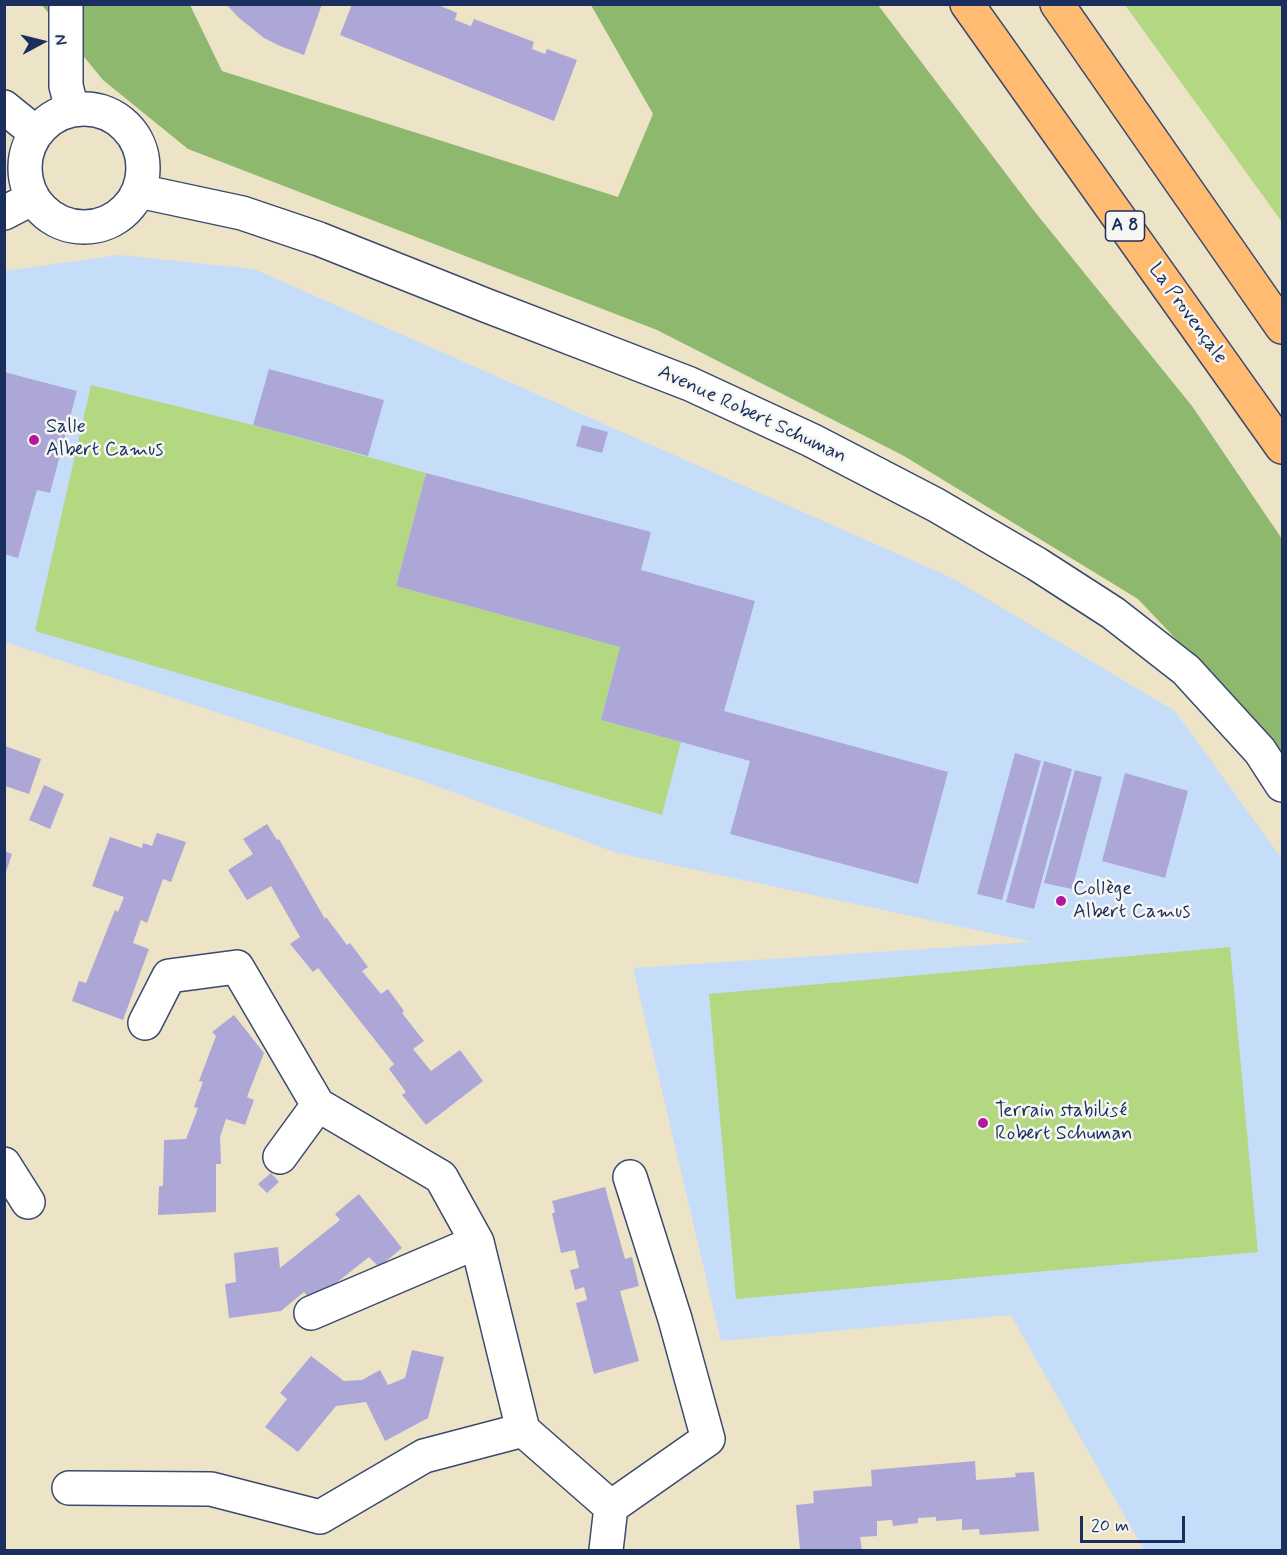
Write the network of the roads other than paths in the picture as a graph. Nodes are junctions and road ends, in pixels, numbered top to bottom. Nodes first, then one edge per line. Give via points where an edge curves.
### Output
1 (66, 4) edge
2 (967, 4) edge
3 (1057, 4) edge
4 (4, 107) edge
5 (72, 109) junction
6 (36, 133) junction
7 (139, 191) junction
8 (33, 198) junction
9 (4, 213) edge
10 (1282, 327) edge
11 (1282, 447) edge
12 (1282, 784) edge
13 (145, 1023) dead end
14 (318, 1105) junction
15 (280, 1157) dead end
16 (4, 1164) edge
17 (630, 1177) dead end
18 (28, 1202) dead end
19 (477, 1242) junction
20 (311, 1313) dead end
21 (523, 1430) junction
22 (69, 1488) dead end
23 (611, 1507) junction
24 (606, 1551) edge

1 - 5 street via 66,86
2 - 11 highway, La Provençale / A 8
3 - 10 highway
4 - 6 street
5 - 6 street via 56,115
5 - 7 street via 93,109 113,116 130,129 141,148 144,170
6 - 8 street via 27,151 25,167
7 - 8 street via 115,219 98,226 61,223 45,213
7 - 12 street, Avenue Robert Schuman via 242,213 319,239 690,384 811,440 936,505 1113,613 1186,670 1260,751
8 - 9 street
13 - 14 street via 168,976 237,967
14 - 15 street
14 - 19 street via 441,1177
16 - 18 street
17 - 23 street via 708,1439
19 - 20 street
19 - 21 street
21 - 22 street via 424,1456 320,1517 211,1489
21 - 23 street
23 - 24 street

